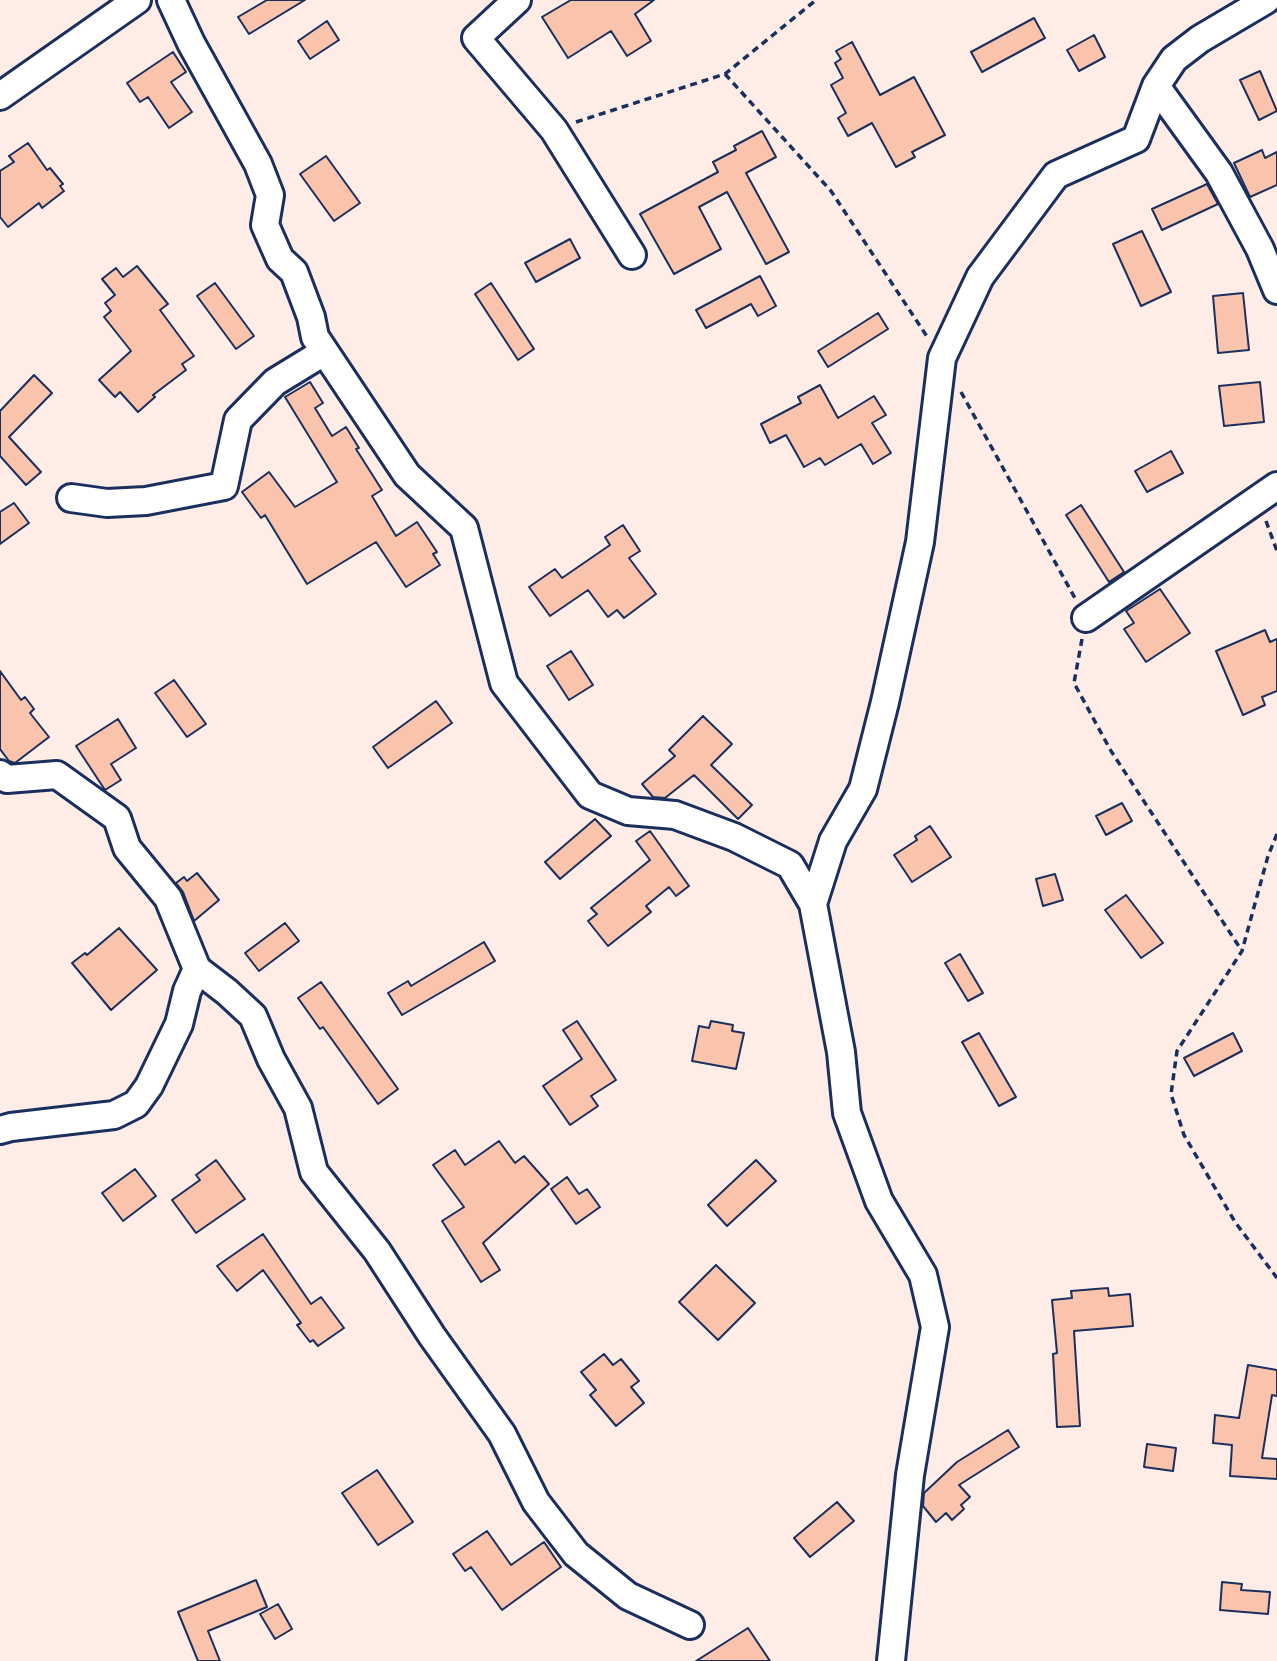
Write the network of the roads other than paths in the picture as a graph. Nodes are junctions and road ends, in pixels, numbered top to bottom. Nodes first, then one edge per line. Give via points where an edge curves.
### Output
1 (137, 0) edge
2 (171, 0) edge
3 (517, 0) edge
4 (1266, 0) edge
5 (1156, 86) junction
6 (0, 96) edge
7 (632, 255) dead end
8 (1277, 290) edge
9 (324, 352) junction
10 (1268, 492) edge
11 (71, 498) dead end
12 (1086, 618) road end
13 (0, 774) edge
14 (813, 904) junction
15 (197, 969) junction
16 (0, 1130) edge
17 (690, 1625) dead end
18 (891, 1661) edge

1 - 6 street
2 - 9 street via 258,163 270,195 265,225 281,259 294,272
3 - 7 street via 476,38 554,130
4 - 5 street via 1174,59
5 - 8 street via 1219,173
5 - 14 street via 1136,139 1056,175 980,277 942,358 920,541 885,702 863,789 833,841
9 - 11 street via 275,382 238,420 224,486 146,501 107,503
9 - 14 street via 407,475 464,528 504,683 590,795 628,811 675,815 734,837 790,865
10 - 12 street
13 - 15 street via 7,779 57,775 117,818 127,848 168,898
14 - 18 street via 841,1052 847,1113 879,1201 923,1275 935,1326 910,1475
15 - 16 street via 179,1024 136,1104 114,1115
15 - 17 street via 253,1016 298,1108 314,1172 377,1251 502,1434 536,1502 576,1554 628,1595

